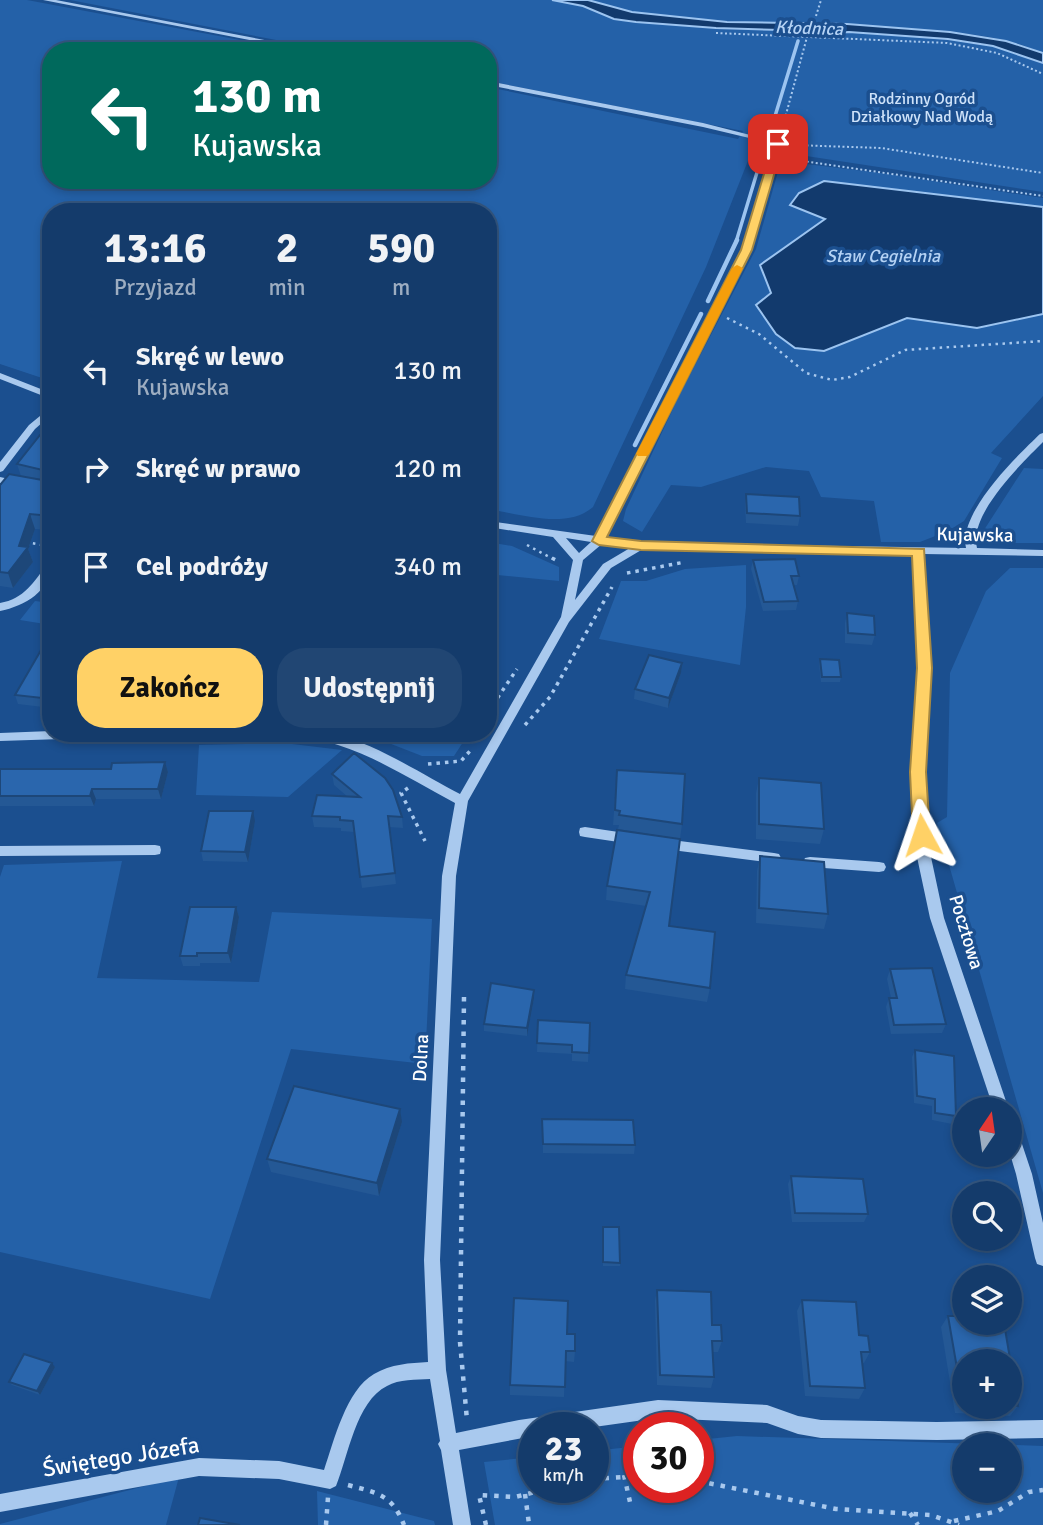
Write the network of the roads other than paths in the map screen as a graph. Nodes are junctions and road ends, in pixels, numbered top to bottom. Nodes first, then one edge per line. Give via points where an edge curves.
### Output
1 (46, 0) edge
2 (271, 42) edge
3 (497, 85) edge
4 (775, 157) joint
5 (0, 376) edge
6 (42, 392) edge
7 (42, 421) edge
8 (1043, 436) edge
9 (0, 469) edge
10 (0, 480) edge
11 (42, 494) edge
12 (497, 525) edge
13 (557, 535) junction
14 (641, 546) junction
15 (919, 552) junction
16 (973, 553) junction
17 (1043, 553) edge
18 (603, 554) junction
19 (578, 559) junction
20 (42, 579) edge
21 (0, 607) edge
22 (565, 620) junction
23 (42, 735) edge
24 (0, 737) edge
25 (497, 739) edge
26 (344, 742) edge
27 (495, 742) edge
28 (462, 800) junction
29 (585, 832) dead end
30 (0, 850) edge
31 (155, 850) dead end
32 (879, 867) dead end
33 (998, 1097) edge
34 (1022, 1167) edge
35 (1043, 1258) edge
36 (437, 1370) junction
37 (1043, 1429) edge
38 (447, 1444) junction
39 (0, 1503) edge
40 (462, 1525) edge

1 - 2 street
3 - 4 street via 778,144
4 - 18 street via 747,250
5 - 6 street
7 - 9 street
8 - 16 street via 989,498 970,534
10 - 11 street
12 - 13 street, Kujawska
13 - 18 street, Kujawska
13 - 19 street
14 - 15 street, Kujawska
14 - 18 street, Dolna
14 - 18 street, Kujawska
15 - 16 street, Kujawska
15 - 33 street, Pocztowa via 925,668 918,772 924,858 937,918
16 - 17 street, Kujawska
18 - 19 street, Dolna
18 - 22 street, Dolna
19 - 22 street, Dolna
20 - 21 street via 18,605
22 - 25 street, Dolna
23 - 24 street
26 - 28 street
27 - 28 street, Dolna
28 - 36 street, Dolna via 449,876 435,1183 432,1260
29 - 32 street
30 - 31 street
34 - 35 street
36 - 38 street, Dolna
36 - 39 street, Świętego Józefa via 395,1375 377,1382 363,1396 330,1480 279,1470 199,1467
37 - 38 street via 821,1429 767,1414 658,1409
38 - 40 street, Dolna

